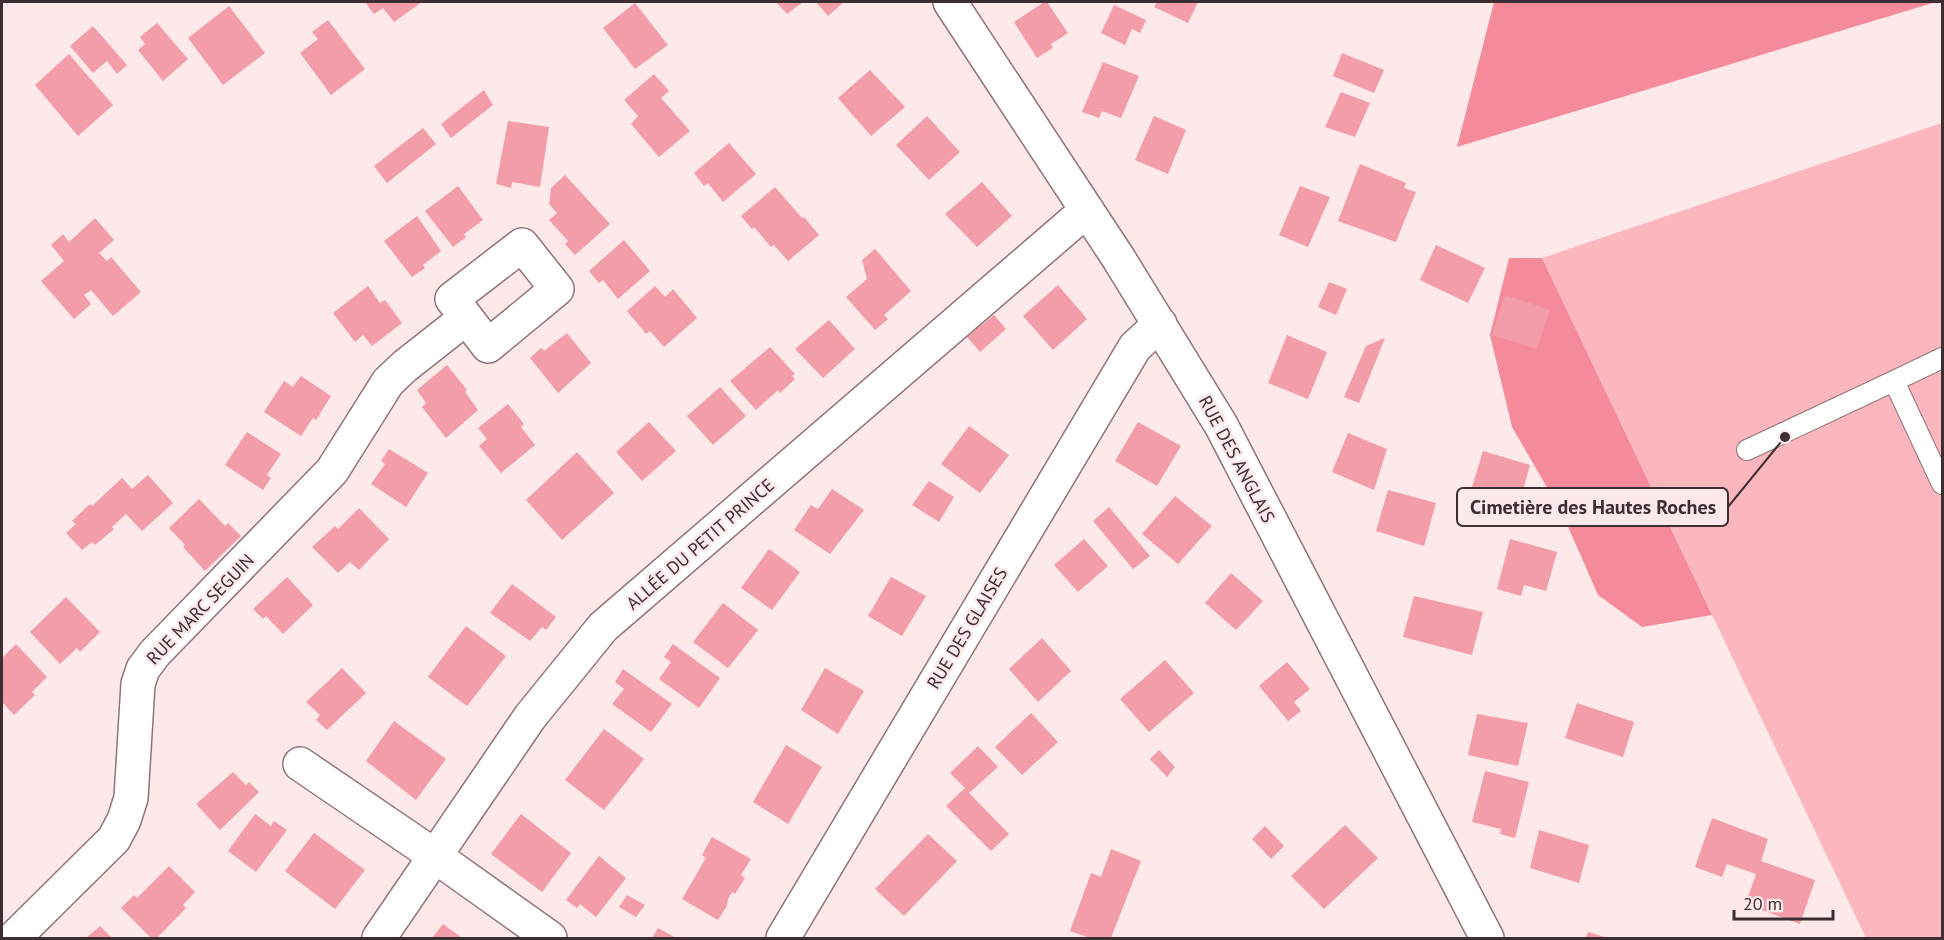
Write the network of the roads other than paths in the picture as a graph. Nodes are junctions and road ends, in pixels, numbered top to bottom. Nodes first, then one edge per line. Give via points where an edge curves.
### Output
1 (950, 2) edge
2 (1087, 210) junction
3 (466, 318) dead end
4 (1160, 324) junction
5 (1942, 358) edge
6 (1894, 381) junction
7 (1747, 450) dead end
8 (1942, 484) edge
9 (300, 764) dead end
10 (435, 856) junction
11 (14, 939) edge
12 (379, 939) edge
13 (550, 939) edge
14 (783, 939) edge
15 (1487, 939) edge

1 - 2 street, RUE DES ANGLAIS
2 - 4 street, RUE DES ANGLAIS
2 - 10 street, ALLÉE DU PETIT PRINCE via 603,627 530,717
3 - 11 street, RUE MARC SEGUIN via 388,382 332,471 143,669 136,697 131,798 124,820 114,839
4 - 14 street, RUE DES GLAISES via 1135,347
4 - 15 street, RUE DES ANGLAIS via 1221,425
5 - 6 lane
6 - 7 lane
6 - 8 lane
9 - 10 street
10 - 12 street, ALLÉE DU PETIT PRINCE
10 - 13 street

